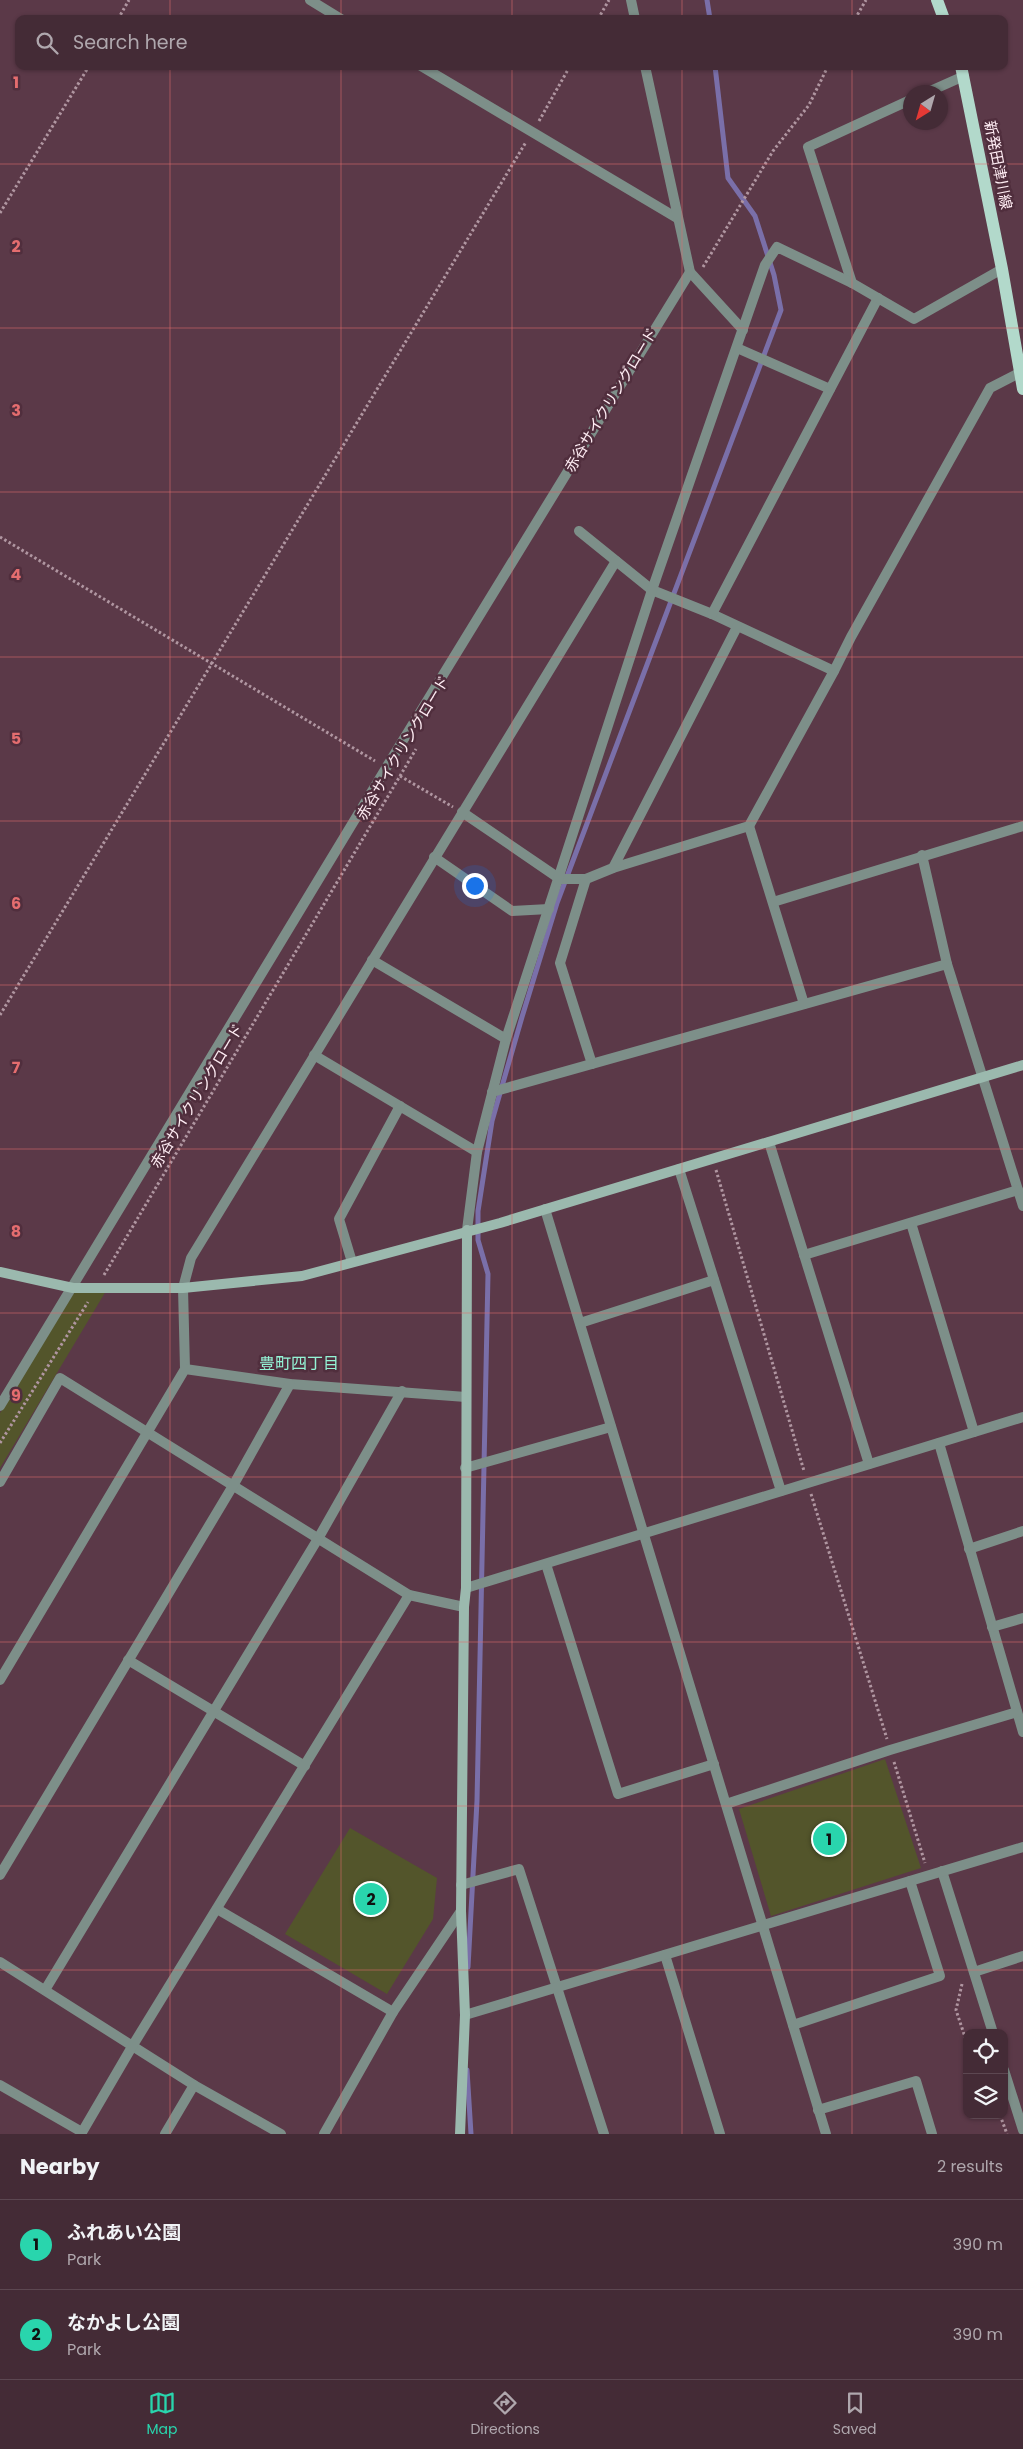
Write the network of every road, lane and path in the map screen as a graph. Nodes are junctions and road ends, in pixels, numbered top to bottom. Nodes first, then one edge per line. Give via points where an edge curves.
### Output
1 (129, 0) edge
2 (310, 0) edge
3 (609, 0) edge
4 (631, 0) edge
5 (866, 0) edge
6 (938, 0) edge
7 (120, 15) edge
8 (335, 15) edge
9 (600, 15) edge
10 (634, 15) edge
11 (857, 15) edge
12 (943, 15) edge
13 (87, 70) edge
14 (428, 70) edge
15 (568, 70) edge
16 (646, 70) edge
17 (826, 70) edge
18 (962, 71) edge
19 (939, 85) edge
20 (903, 103) edge
21 (532, 133) junction
22 (0, 213) edge
23 (677, 218) junction
24 (1002, 269) junction
25 (693, 276) junction
26 (852, 283) junction
27 (878, 298) junction
28 (743, 330) junction
29 (737, 348) junction
30 (1021, 372) edge
31 (830, 389) junction
32 (1023, 389) edge
33 (579, 531) dead end
34 (0, 537) edge
35 (616, 561) junction
36 (652, 590) junction
37 (712, 614) junction
38 (737, 627) junction
39 (212, 663) junction
40 (834, 671) junction
41 (420, 742) dead end
42 (386, 768) junction
43 (400, 776) junction
44 (462, 812) junction
45 (749, 826) junction
46 (1023, 826) edge
47 (922, 856) junction
48 (434, 857) junction
49 (613, 868) junction
50 (560, 879) junction
51 (586, 879) junction
52 (773, 902) junction
53 (549, 909) junction
54 (372, 960) junction
55 (947, 964) junction
56 (804, 1004) junction
57 (0, 1015) edge
58 (506, 1039) junction
59 (314, 1055) junction
60 (592, 1064) junction
61 (1023, 1065) edge
62 (983, 1077) junction
63 (492, 1092) junction
64 (400, 1106) junction
65 (769, 1142) junction
66 (477, 1152) junction
67 (713, 1159) junction
68 (679, 1169) junction
69 (1018, 1190) junction
70 (1023, 1206) edge
71 (545, 1209) junction
72 (911, 1222) junction
73 (467, 1230) junction
74 (804, 1255) junction
75 (352, 1262) junction
76 (0, 1272) edge
77 (714, 1280) junction
78 (73, 1288) junction
79 (96, 1288) junction
80 (183, 1288) junction
81 (580, 1322) junction
82 (185, 1369) junction
83 (290, 1384) junction
84 (402, 1392) junction
85 (466, 1397) junction
86 (0, 1406) edge
87 (1023, 1417) edge
88 (611, 1427) junction
89 (147, 1431) junction
90 (974, 1432) junction
91 (0, 1443) edge
92 (938, 1443) junction
93 (869, 1464) junction
94 (465, 1468) junction
95 (0, 1482) edge
96 (808, 1483) junction
97 (234, 1484) junction
98 (781, 1491) junction
99 (1023, 1531) edge
100 (644, 1534) junction
101 (319, 1537) junction
102 (969, 1548) junction
103 (546, 1564) junction
104 (466, 1588) junction
105 (409, 1595) junction
106 (464, 1607) junction
107 (1023, 1618) edge
108 (992, 1627) junction
109 (128, 1660) junction
110 (0, 1680) edge
111 (214, 1710) junction
112 (1017, 1712) junction
113 (1023, 1732) edge
114 (890, 1750) junction
115 (714, 1764) junction
116 (304, 1766) junction
117 (726, 1804) junction
118 (1023, 1847) edge
119 (942, 1871) junction
120 (0, 1875) edge
121 (929, 1875) junction
122 (910, 1881) junction
123 (462, 1885) junction
124 (217, 1909) junction
125 (461, 1911) junction
126 (763, 1926) junction
127 (665, 1955) junction
128 (1023, 1956) edge
129 (0, 1962) edge
130 (974, 1972) junction
131 (960, 1977) dead end
132 (559, 1987) junction
133 (46, 1990) junction
134 (392, 2012) junction
135 (465, 2015) junction
136 (793, 2026) junction
137 (992, 2029) edge
138 (963, 2031) edge
139 (133, 2045) junction
140 (1005, 2074) edge
141 (194, 2084) junction
142 (0, 2085) edge
143 (818, 2110) junction
144 (1001, 2119) edge
145 (1023, 2130) edge
146 (82, 2133) edge
147 (165, 2134) edge
148 (281, 2134) edge
149 (324, 2134) edge
150 (460, 2134) edge
151 (604, 2134) edge
152 (720, 2134) edge
153 (826, 2134) edge
154 (932, 2134) edge
155 (1007, 2134) edge

1 - 7 path
2 - 8 street
3 - 9 path
4 - 10 street
5 - 11 path
6 - 12 main road
13 - 22 path
14 - 21 street
15 - 21 path
16 - 23 street
17 - 25 path via 809,105 773,151
18 - 19 street
18 - 24 main road, 新発田津川線
20 - 26 street via 808,147
21 - 23 street
21 - 39 path
23 - 25 street
24 - 27 street via 914,319
24 - 30 main road, 新発田津川線
25 - 28 street
25 - 42 street
26 - 27 street
26 - 28 street via 777,247 764,265
27 - 31 street
28 - 29 street
29 - 31 street
29 - 36 street
30 - 32 main road, 新発田津川線
30 - 40 street via 990,388
31 - 37 street
33 - 35 street
34 - 39 path
35 - 36 street
35 - 44 street
36 - 37 street
36 - 50 street
37 - 38 street
38 - 40 street
38 - 49 street
39 - 42 path
39 - 57 path
40 - 45 street
41 - 43 path, 赤谷サイクリングロード
42 - 43 path
42 - 78 street
43 - 44 path
43 - 79 path, 赤谷サイクリングロード
44 - 48 street
44 - 50 street
45 - 49 street
45 - 52 street
46 - 47 street
47 - 52 street
47 - 55 street
48 - 53 street via 512,911
48 - 54 street
49 - 51 street
50 - 51 street
50 - 53 street
51 - 60 street via 560,963
52 - 56 street
53 - 58 street
54 - 58 street
54 - 59 street
55 - 56 street
55 - 62 street
56 - 60 street
58 - 63 street
59 - 64 street
59 - 80 street via 191,1258
60 - 63 street
61 - 62 street
62 - 65 street
62 - 69 street
63 - 66 street
64 - 66 street
64 - 75 street via 339,1219
65 - 67 street
65 - 74 street
66 - 73 street
67 - 68 street
67 - 96 path
68 - 71 street
68 - 77 street
69 - 70 street
69 - 72 street
71 - 73 street
71 - 81 street
72 - 74 street
72 - 90 street
73 - 75 street
73 - 85 street
74 - 93 street
75 - 80 street via 302,1276
76 - 78 street
77 - 81 street
77 - 98 street
78 - 79 street
78 - 86 street
79 - 80 street
79 - 91 path, 赤谷サイクリングロード
80 - 82 street
81 - 88 street
82 - 83 street
82 - 89 street
83 - 84 street
83 - 97 street
84 - 85 street
84 - 101 street
85 - 94 street
87 - 90 street
88 - 94 street
88 - 100 street
89 - 95 street via 60,1378
89 - 97 street
89 - 110 street
90 - 92 street
92 - 93 street
92 - 102 street
93 - 96 street
94 - 104 street
96 - 98 street
96 - 114 path
97 - 101 street
97 - 109 street
98 - 100 street
99 - 102 street
100 - 103 street
100 - 115 street
101 - 105 street
101 - 111 street
102 - 108 street
103 - 104 street
103 - 115 street via 618,1794
104 - 106 street
105 - 106 street
105 - 116 street
106 - 123 street
107 - 108 street
108 - 112 street
109 - 111 street
109 - 120 street
111 - 116 street
111 - 133 street
112 - 113 street
112 - 114 street
114 - 117 street
114 - 121 path
115 - 117 street
116 - 124 street
117 - 126 street
118 - 119 street
119 - 121 street
119 - 130 street
121 - 122 street
122 - 126 street
122 - 136 street via 940,1976
123 - 125 street
123 - 132 street via 519,1869
124 - 134 street
124 - 139 street
125 - 134 street
125 - 135 street
126 - 127 street
126 - 136 street
127 - 132 street
127 - 152 street
128 - 130 street
129 - 133 street
130 - 137 street
131 - 138 path via 963,1986 956,2010
132 - 135 street
132 - 151 street
133 - 139 street
134 - 149 street
135 - 150 street
136 - 143 street
139 - 141 street
139 - 146 street
140 - 145 street
141 - 147 street
141 - 148 street
142 - 146 street
143 - 153 street
143 - 154 street via 916,2081
144 - 155 path

